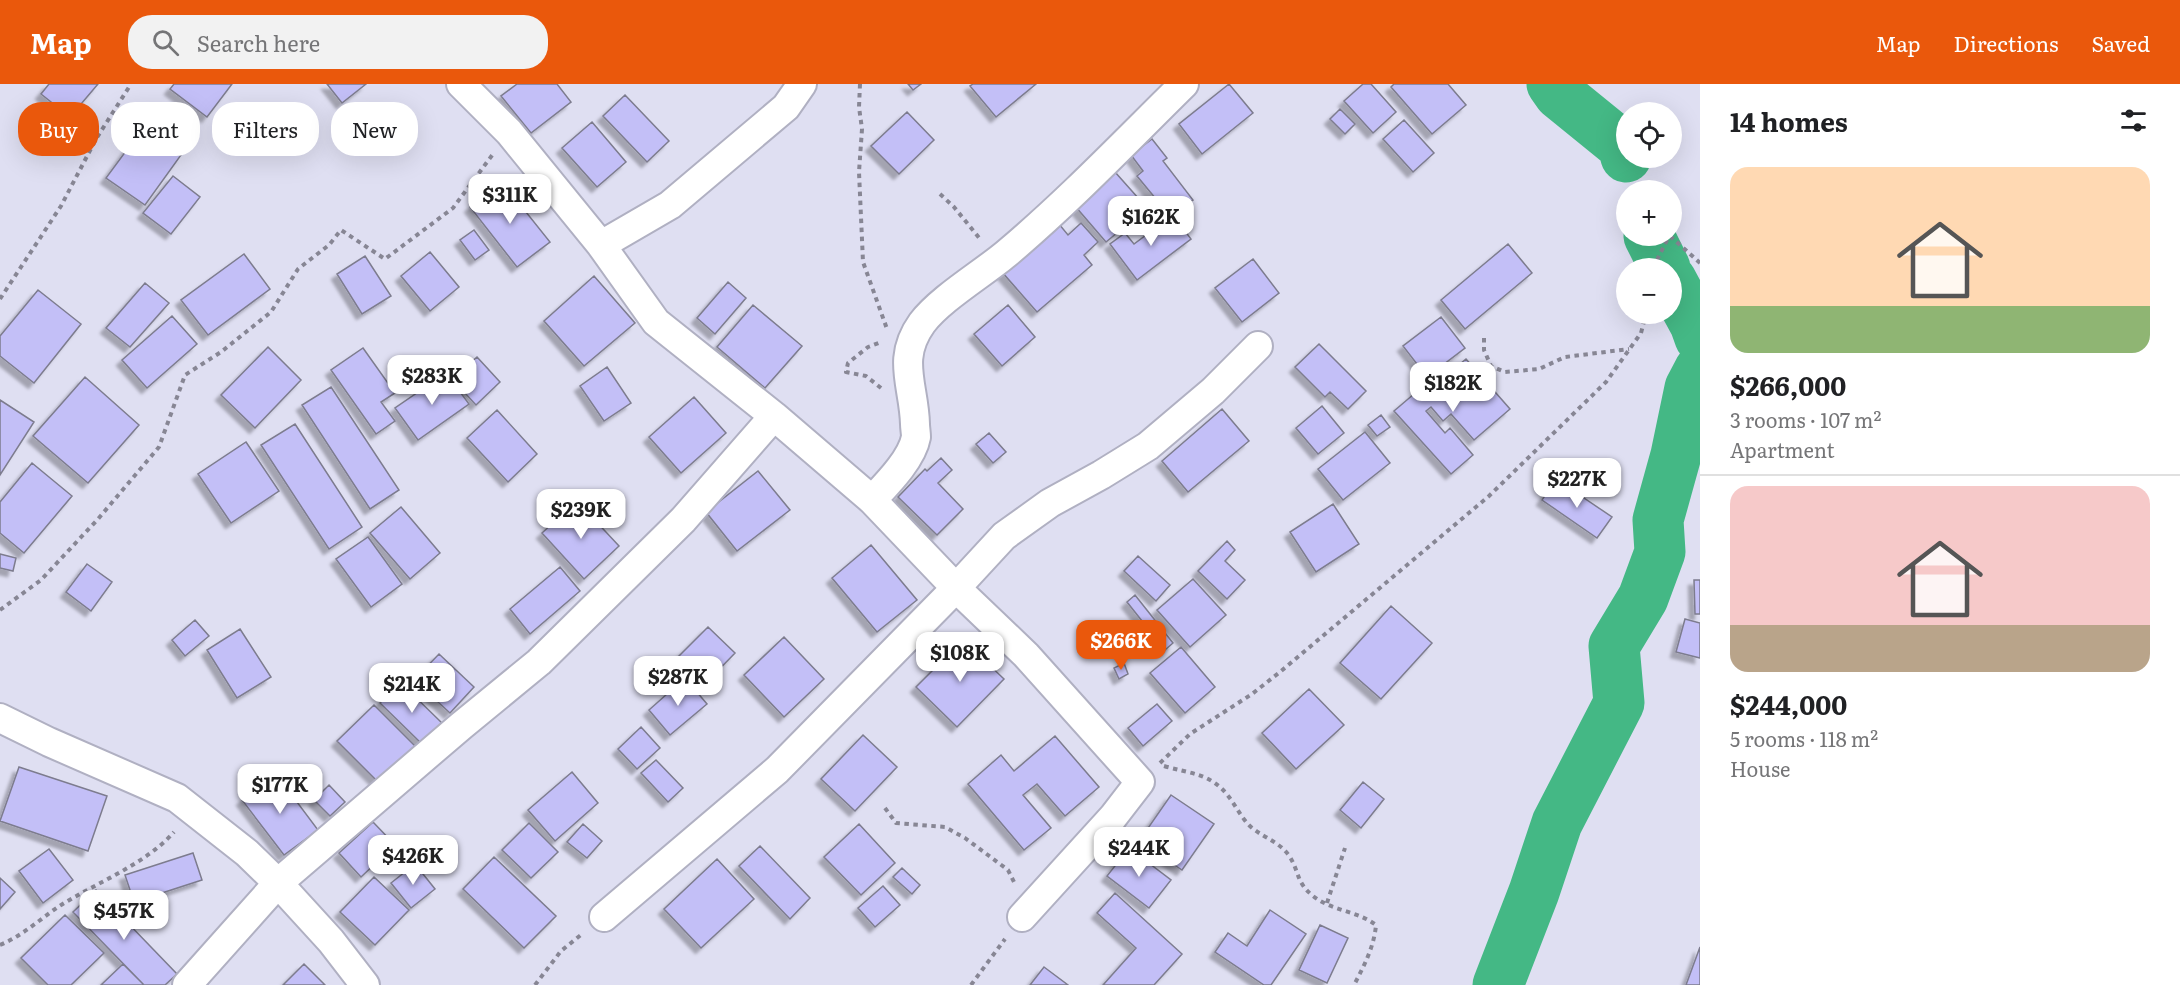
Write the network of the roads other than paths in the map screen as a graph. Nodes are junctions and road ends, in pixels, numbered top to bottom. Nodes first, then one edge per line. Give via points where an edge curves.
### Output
1 (461, 84) edge
2 (802, 84) edge
3 (1184, 84) edge
4 (601, 245) junction
5 (1258, 346) dead end
6 (774, 416) junction
7 (872, 500) junction
8 (956, 588) junction
9 (0, 718) edge
10 (279, 883) junction
11 (1027, 911) road end
12 (604, 917) road end
13 (187, 985) edge
14 (365, 985) edge

1 - 4 street via 509,132
2 - 4 street via 786,107 670,205
3 - 7 street via 1093,173 922,324 909,347 908,382 915,413 915,438 900,470
4 - 6 street via 656,322
5 - 8 street via 1213,391 1148,446 1050,503 1004,536
6 - 7 street
6 - 10 street via 682,520 539,662
7 - 8 street
8 - 11 street via 1026,655 1140,782
8 - 12 street via 777,770
9 - 10 street via 177,798
10 - 13 street
10 - 14 street via 331,940

